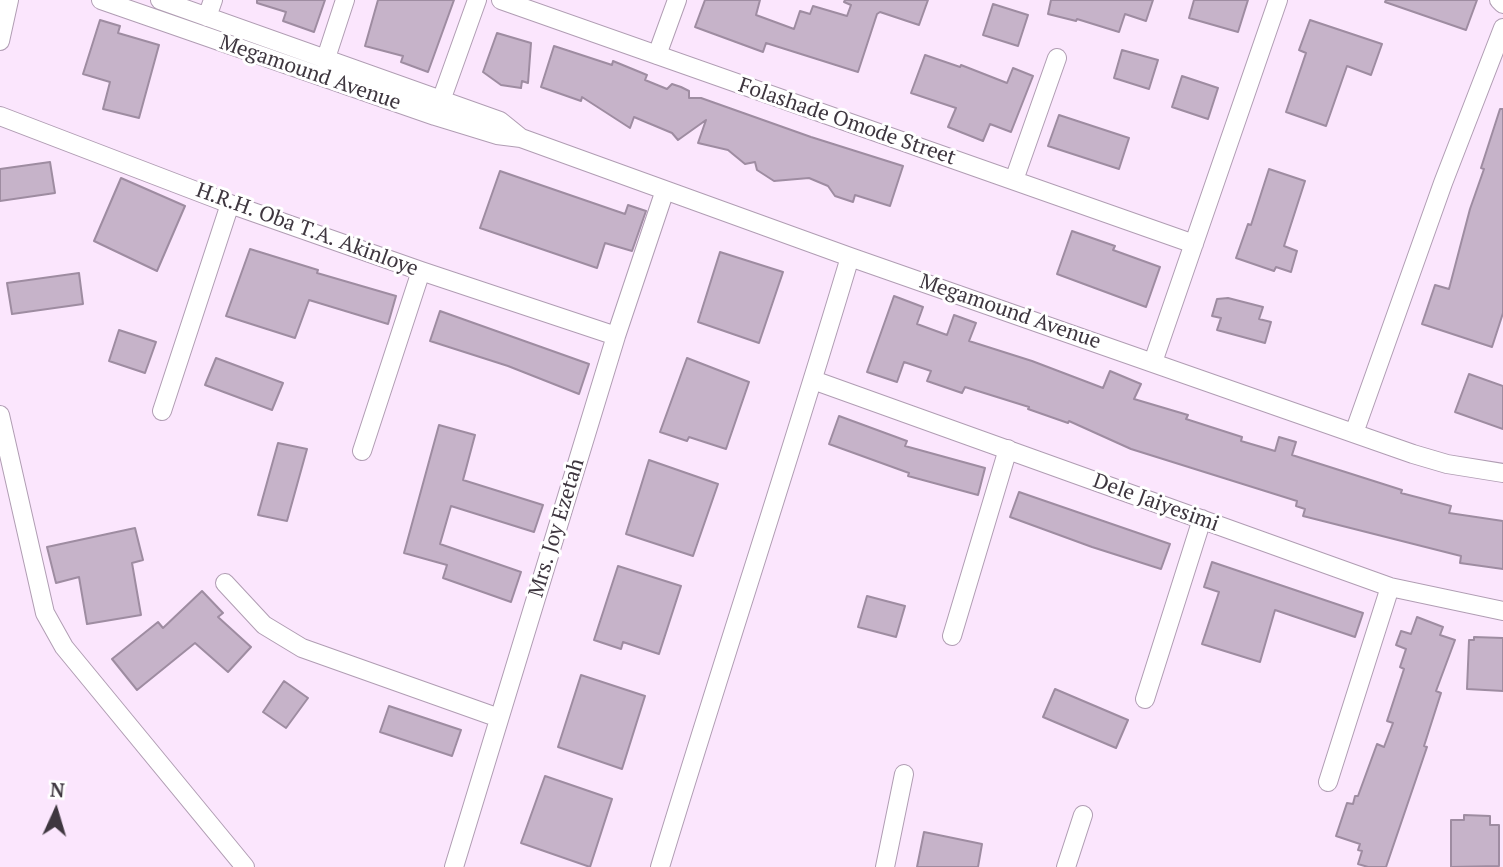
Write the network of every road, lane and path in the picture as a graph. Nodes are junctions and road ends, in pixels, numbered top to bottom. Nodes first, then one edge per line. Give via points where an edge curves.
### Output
1 (9, 0) edge
2 (102, 0) edge
3 (160, 0) edge
4 (345, 0) edge
5 (477, 0) edge
6 (501, 0) edge
7 (677, 0) edge
8 (1278, 0) edge
9 (1499, 0) edge
10 (1503, 4) edge
11 (210, 9) edge
12 (1503, 28) edge
13 (0, 41) edge
14 (657, 55) junction
15 (326, 58) junction
16 (1057, 58) dead end
17 (442, 99) junction
18 (0, 116) edge
19 (435, 117) junction
20 (521, 138) junction
21 (1014, 180) junction
22 (665, 190) junction
23 (230, 204) junction
24 (1194, 244) junction
25 (850, 257) junction
26 (421, 271) junction
27 (616, 335) junction
28 (1153, 362) junction
29 (813, 380) junction
30 (162, 411) dead end
31 (0, 415) edge
32 (1354, 433) junction
33 (1008, 449) junction
34 (362, 451) dead end
35 (1503, 473) edge
36 (1202, 519) junction
37 (225, 583) dead end
38 (1390, 587) junction
39 (1503, 611) edge
40 (952, 636) dead end
41 (1145, 699) dead end
42 (499, 718) junction
43 (904, 774) dead end
44 (1328, 782) dead end
45 (1083, 815) dead end
46 (245, 867) edge
47 (454, 867) edge
48 (660, 867) edge
49 (885, 867) edge
50 (1066, 867) edge

1 - 13 street
2 - 19 street, Megamound Avenue
3 - 11 street, Megamound Avenue
4 - 15 street
5 - 17 street
6 - 14 street, Folashade Omode Street
7 - 14 street
8 - 24 street
9 - 10 street
11 - 15 street, Megamound Avenue
12 - 32 street
14 - 21 street, Folashade Omode Street
15 - 17 street, Megamound Avenue
16 - 21 street
17 - 19 street
17 - 20 street, Megamound Avenue via 500,121
18 - 23 street, H.R.H. Oba T.A. Akinloye
19 - 20 street, Megamound Avenue
20 - 22 street, Megamound Avenue
21 - 24 street, Folashade Omode Street
22 - 25 street, Megamound Avenue
22 - 27 street, Mrs. Joy Ezetah
23 - 26 street, H.R.H. Oba T.A. Akinloye
23 - 30 street
24 - 28 street
25 - 28 street, Megamound Avenue
25 - 29 street
26 - 27 street, H.R.H. Oba T.A. Akinloye
26 - 34 street
27 - 42 street, Mrs. Joy Ezetah
28 - 32 street, Megamound Avenue
29 - 33 street, Dele Jaiyesimi
29 - 48 street
31 - 46 street via 45,613 64,647
32 - 35 street, Megamound Avenue via 1447,464
33 - 36 street, Dele Jaiyesimi
33 - 40 street
36 - 38 street, Dele Jaiyesimi
36 - 41 street
37 - 42 street via 264,625 302,648
38 - 39 street, Dele Jaiyesimi
38 - 44 street
42 - 47 street, Mrs. Joy Ezetah
43 - 49 street
45 - 50 street

